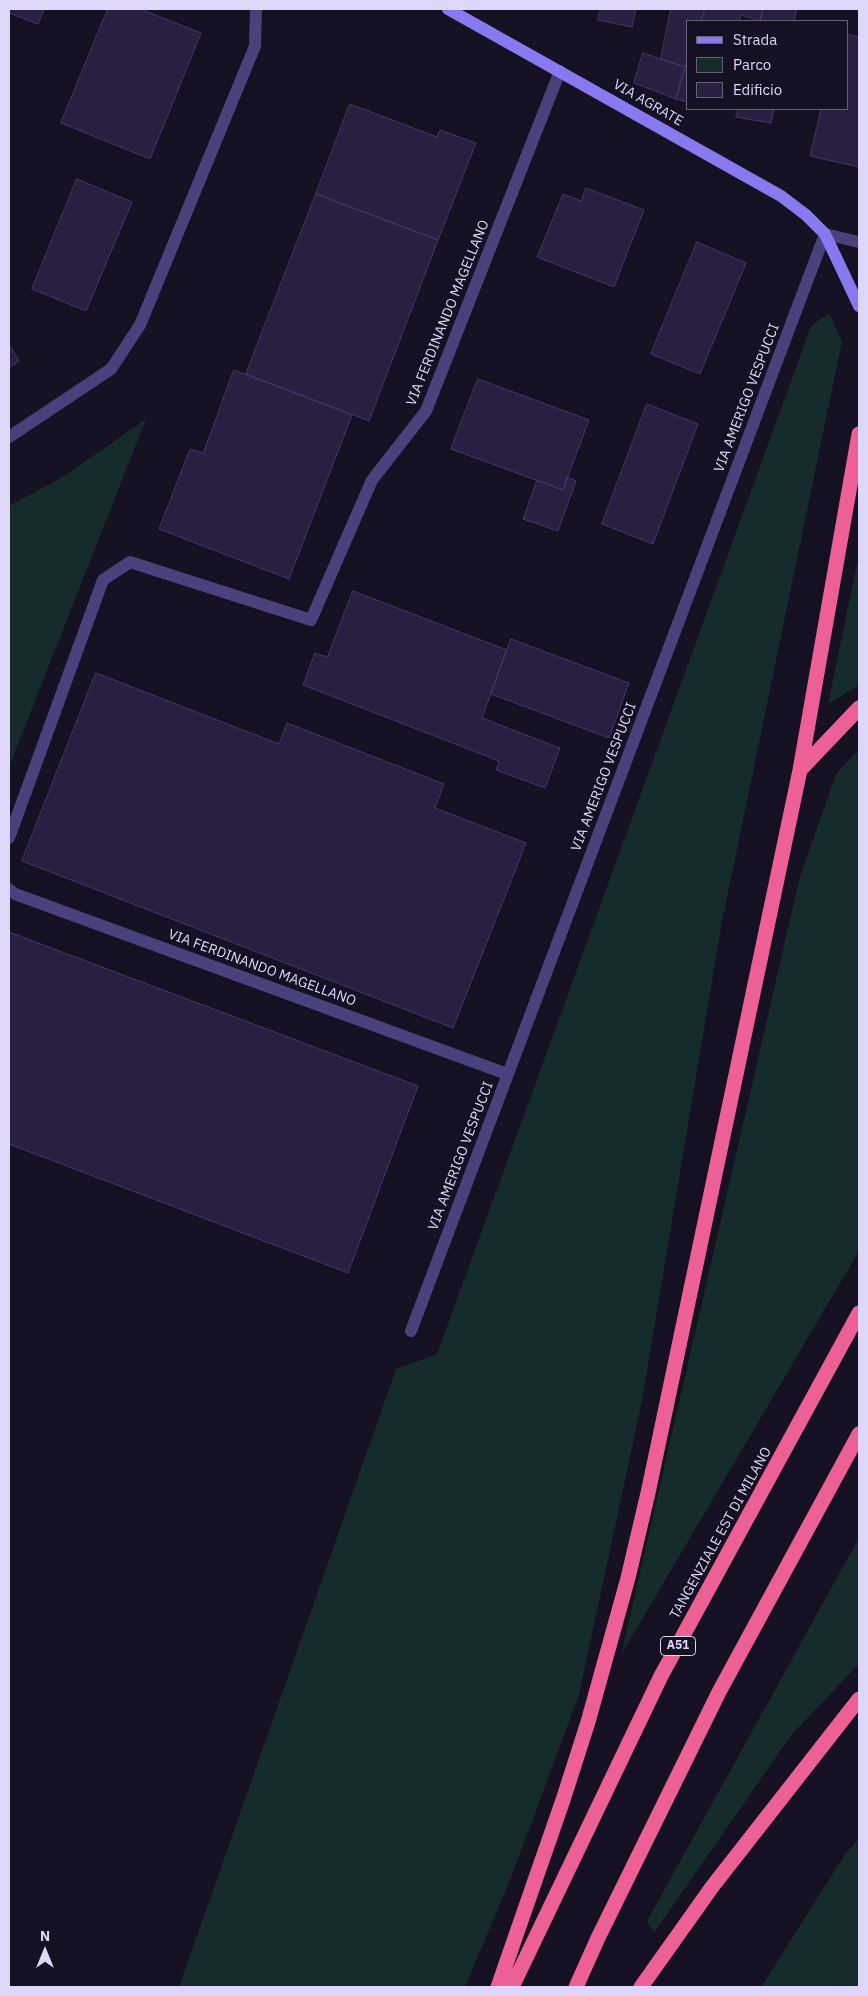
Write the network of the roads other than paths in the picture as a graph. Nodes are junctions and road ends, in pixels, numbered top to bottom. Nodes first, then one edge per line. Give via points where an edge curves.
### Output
1 (256, 9) edge
2 (448, 9) edge
3 (560, 71) junction
4 (825, 234) junction
5 (859, 242) edge
6 (859, 306) edge
7 (859, 434) edge
8 (9, 437) edge
9 (859, 708) edge
10 (800, 770) junction
11 (9, 838) edge
12 (9, 888) edge
13 (507, 1074) junction
14 (859, 1313) edge
15 (411, 1331) dead end
16 (859, 1434) edge
17 (859, 1699) edge
18 (498, 1987) edge
19 (512, 1987) edge
20 (576, 1987) edge
21 (641, 1987) edge

1 - 8 street via 255,46 140,325 111,369
2 - 3 street, VIA AGRATE
3 - 4 street, VIA AGRATE via 781,196
3 - 11 street, VIA FERDINANDO MAGELLANO via 426,411 372,480 311,620 130,562 104,580
4 - 5 street
4 - 6 street, VIA AGRATE
4 - 13 street, VIA AMERIGO VESPUCCI
7 - 10 highway
9 - 10 highway
10 - 18 highway via 628,1578 563,1800
12 - 13 street, VIA FERDINANDO MAGELLANO via 15,894
13 - 15 street, VIA AMERIGO VESPUCCI
14 - 19 highway, TANGENZIALE EST DI MILANO / A51 via 661,1676
16 - 20 highway via 719,1692
17 - 21 highway via 718,1880

